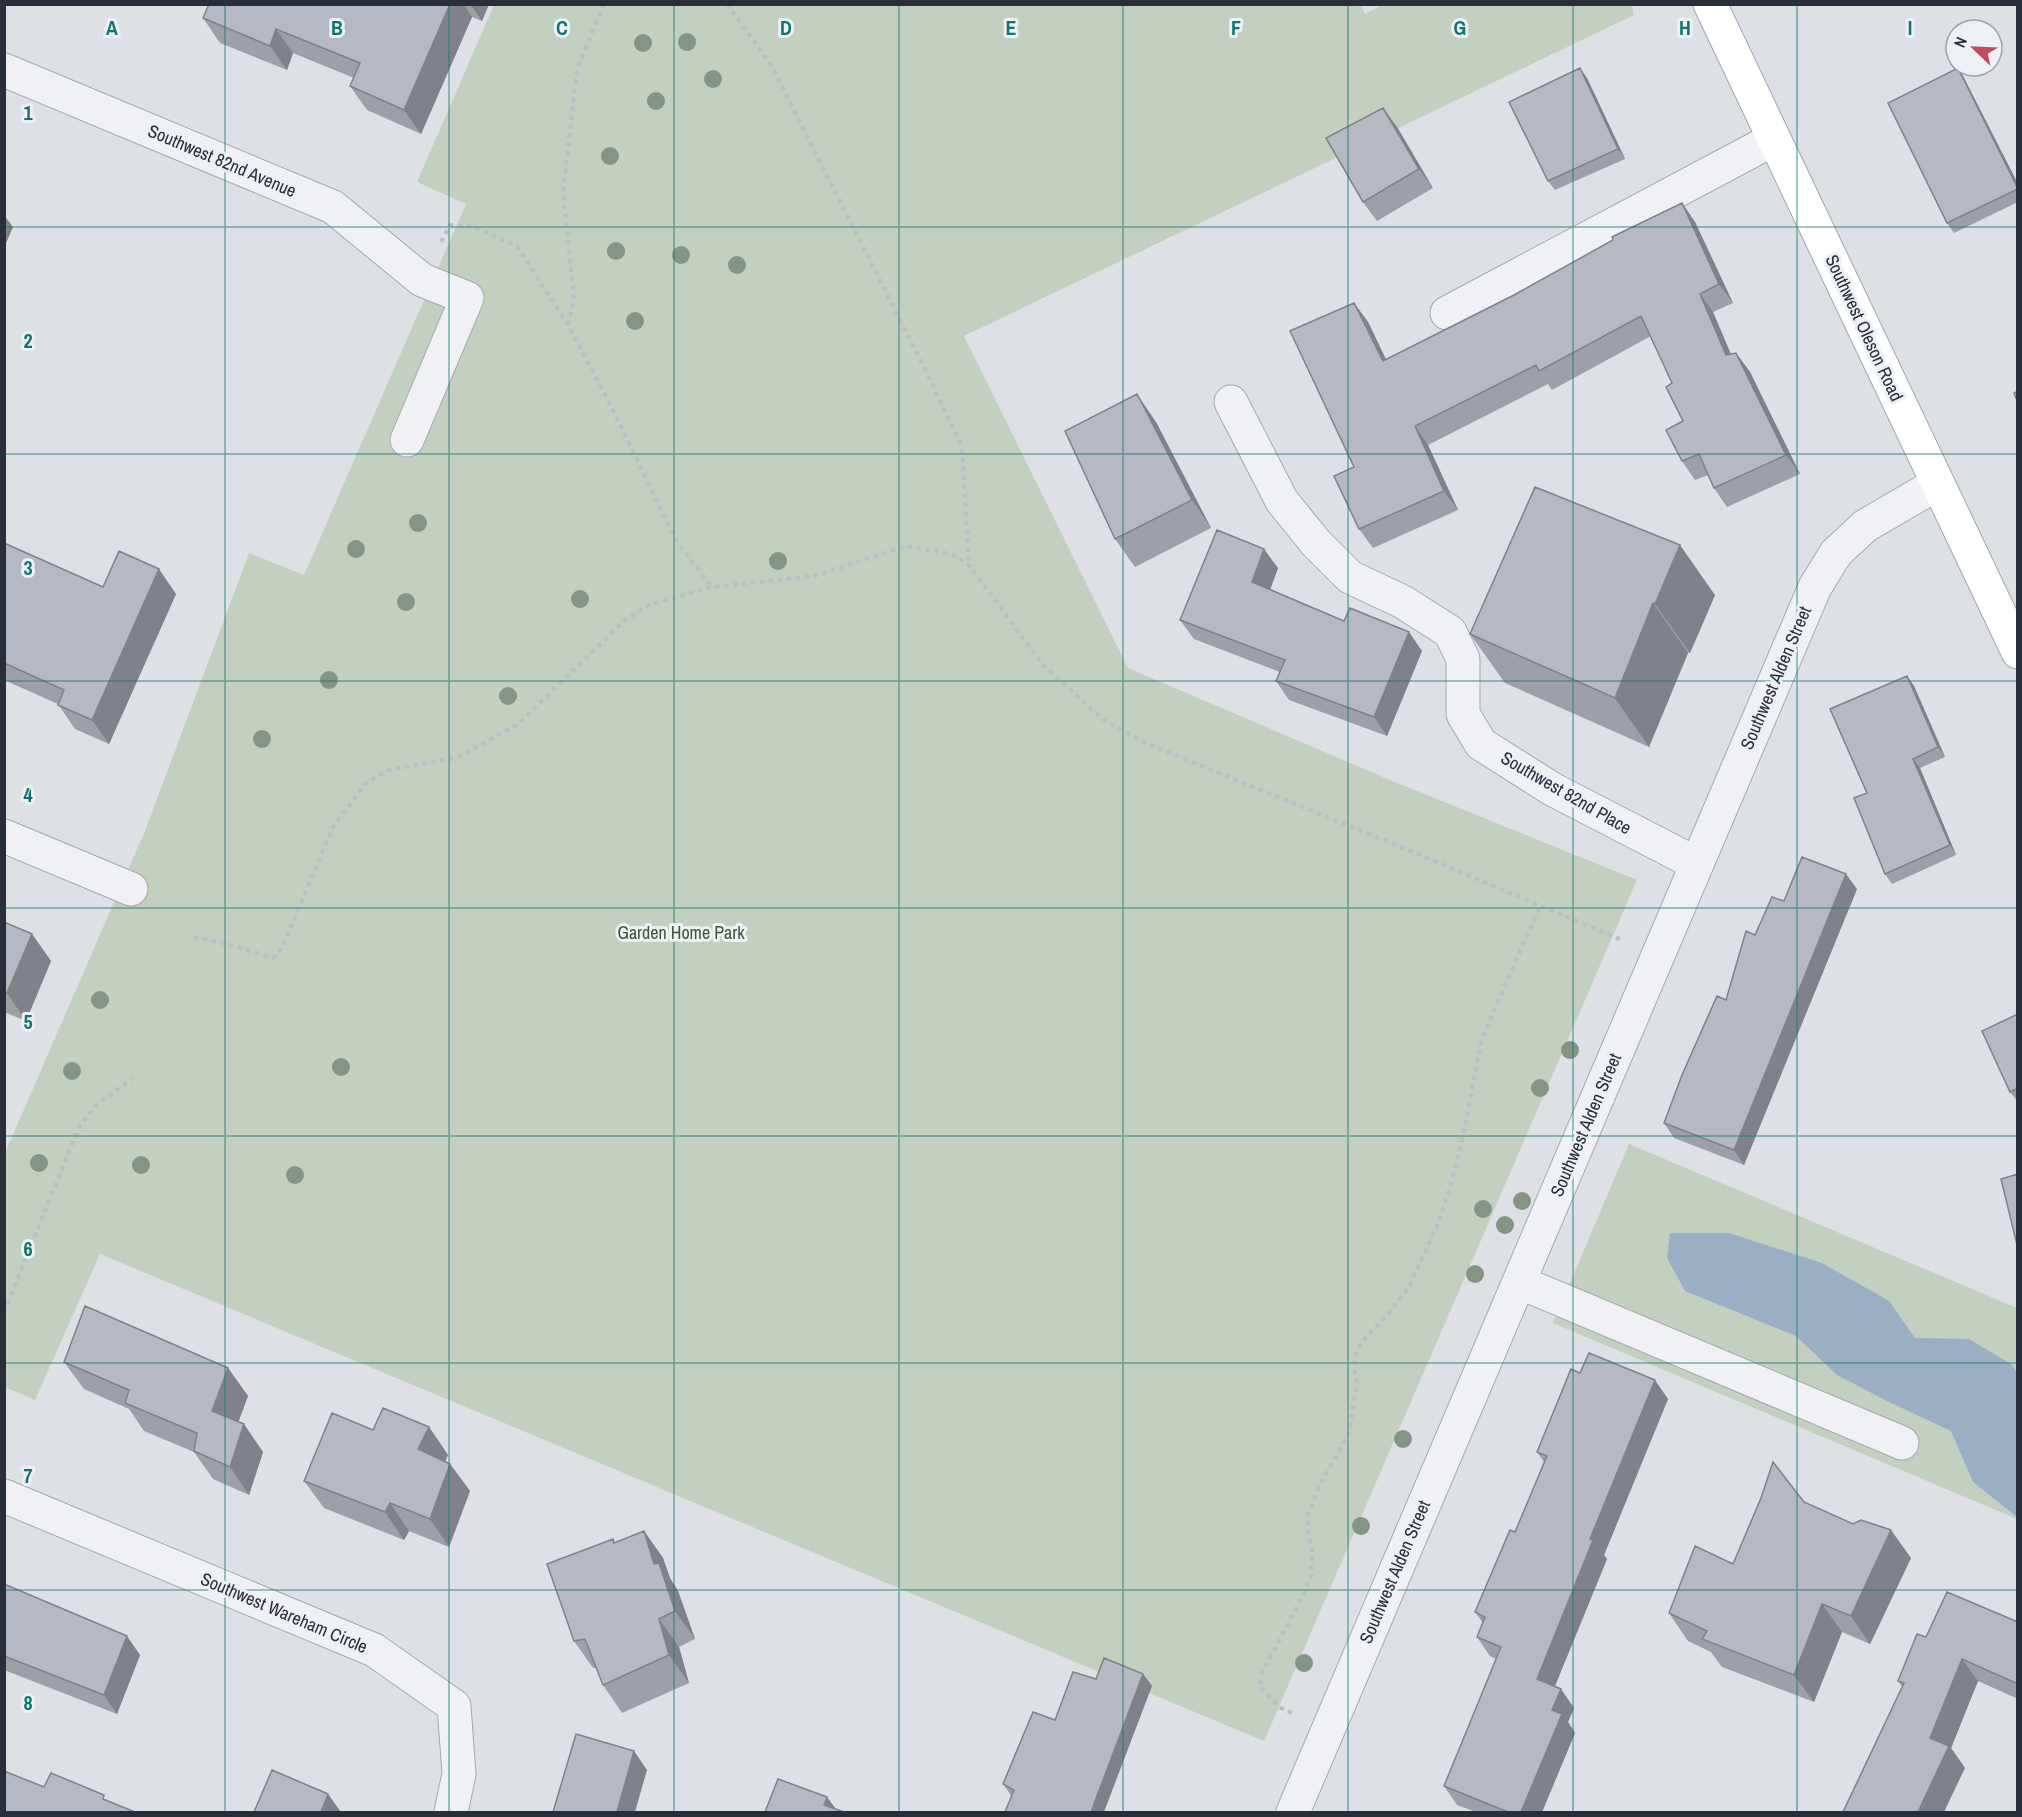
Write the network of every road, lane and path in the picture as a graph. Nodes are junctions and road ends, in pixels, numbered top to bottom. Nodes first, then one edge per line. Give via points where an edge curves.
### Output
1 (604, 4) edge
2 (727, 4) edge
3 (1710, 4) edge
4 (4, 70) edge
5 (1774, 140) junction
6 (422, 280) junction
7 (1447, 313) dead end
8 (568, 325) junction
9 (1231, 402) dead end
10 (407, 440) dead end
11 (1937, 484) junction
12 (969, 565) junction
13 (712, 587) junction
14 (2018, 652) edge
15 (4, 836) edge
16 (1697, 864) junction
17 (131, 889) dead end
18 (1540, 906) junction
19 (194, 937) dead end
20 (1658, 956) junction
21 (132, 1079) dead end
22 (1519, 1282) junction
23 (4, 1312) edge
24 (1902, 1443) dead end
25 (4, 1496) edge
26 (1328, 1729) junction
27 (451, 1812) edge
28 (1293, 1812) edge

1 - 8 path via 577,69 574,91 563,192 573,299
2 - 12 path via 771,65 962,447
3 - 5 main road, Southwest Oleson Road
4 - 6 street, Southwest 82nd Avenue via 333,207
5 - 7 street
5 - 11 main road, Southwest Oleson Road
6 - 8 path via 450,225 474,227 517,246
6 - 10 street, Southwest 82nd Avenue via 467,298
8 - 13 path via 677,542
9 - 16 street, Southwest 82nd Place via 1282,501 1316,543 1350,577 1403,602 1450,632 1464,659 1463,714 1481,744 1552,789
11 - 14 main road, Southwest Oleson Road
11 - 16 street, Southwest Alden Street via 1865,526 1836,553 1815,587
12 - 13 path via 951,554 906,546 814,576
12 - 18 path via 1043,665 1102,719 1148,744
13 - 19 path via 649,605 624,621 517,725 456,758 389,770 367,782 333,827 282,948 273,958
15 - 17 street
16 - 20 street, Southwest Alden Street
18 - 20 path
18 - 26 path via 1482,1038 1463,1136 1436,1228 1408,1289 1357,1349 1357,1382 1349,1433 1308,1514 1311,1576 1261,1675 1260,1687 1281,1708
20 - 22 street, Southwest Alden Street
21 - 23 path via 97,1104 79,1127
22 - 24 street
22 - 26 street, Southwest Alden Street
25 - 27 street, Southwest Wareham Circle via 374,1650 454,1706 459,1774
26 - 28 street, Southwest Alden Street

